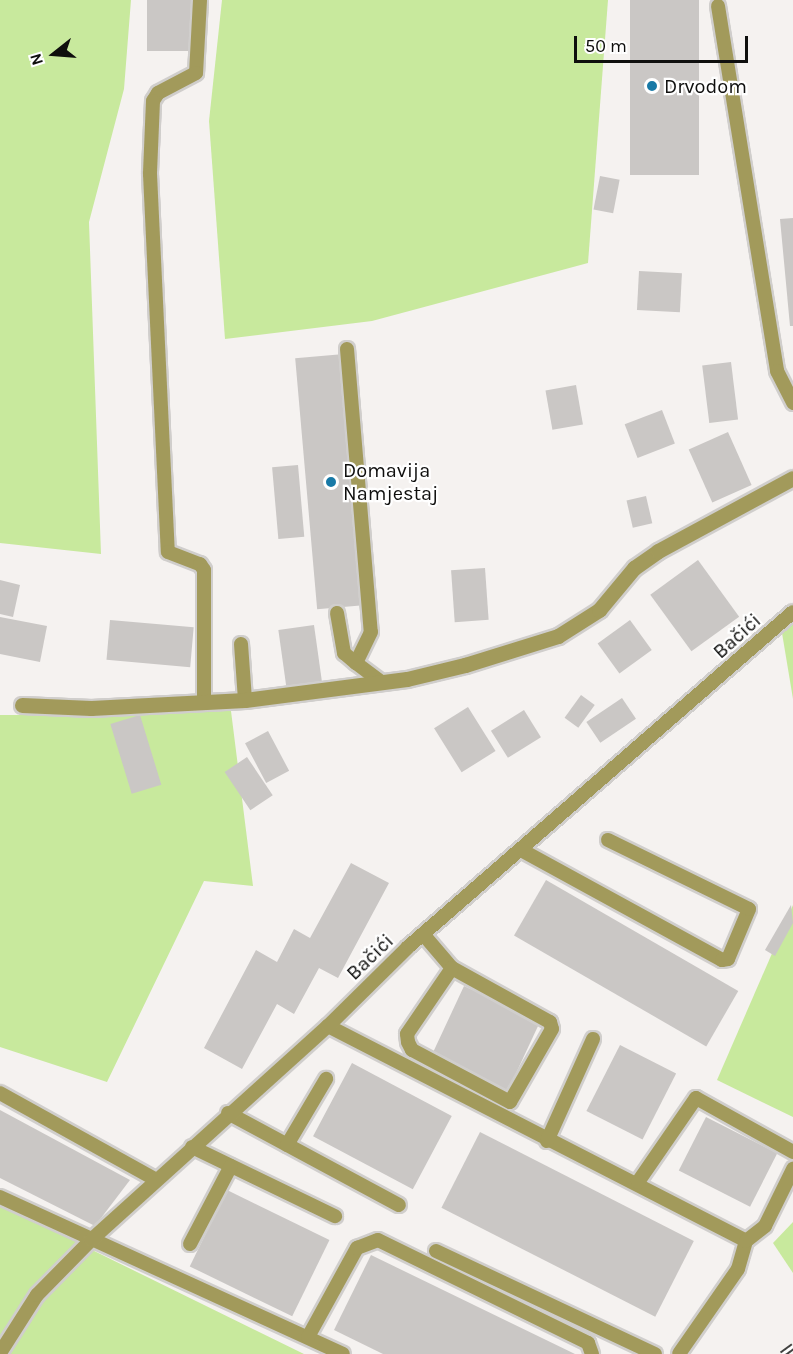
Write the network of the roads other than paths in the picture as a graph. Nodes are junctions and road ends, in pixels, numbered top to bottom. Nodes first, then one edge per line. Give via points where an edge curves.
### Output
1 (200, 0) edge
2 (718, 6) dead end
3 (347, 349) dead end
4 (793, 402) edge
5 (793, 478) edge
6 (337, 612) dead end
7 (793, 612) edge
8 (241, 644) dead end
9 (356, 663) junction
10 (381, 682) junction
11 (204, 699) junction
12 (246, 700) junction
13 (22, 705) dead end
14 (608, 840) dead end
15 (523, 851) junction
16 (423, 934) junction
17 (452, 968) junction
18 (328, 1026) junction
19 (593, 1040) dead end
20 (326, 1078) dead end
21 (0, 1093) edge
22 (228, 1113) junction
23 (547, 1141) junction
24 (287, 1145) junction
25 (192, 1147) junction
26 (793, 1152) edge
27 (231, 1166) junction
28 (793, 1169) edge
29 (156, 1180) junction
30 (638, 1182) junction
31 (0, 1197) edge
32 (399, 1205) dead end
33 (335, 1216) dead end
34 (91, 1240) junction
35 (746, 1241) junction
36 (190, 1244) dead end
37 (436, 1251) dead end
38 (308, 1337) junction
39 (0, 1353) edge
40 (343, 1354) edge
41 (592, 1354) edge
42 (656, 1354) edge
43 (679, 1354) edge

1 - 11 lane via 196,73 158,93 153,101 150,174 168,552 200,564 204,570
2 - 4 lane via 777,371
3 - 9 lane via 371,632
5 - 10 street via 658,551 634,568 599,610 558,636 465,665
6 - 9 lane via 344,653
7 - 15 lane, Bačići
8 - 12 lane
9 - 10 lane
10 - 12 street
11 - 12 street
11 - 13 street via 91,708
14 - 15 lane via 749,909 728,959 722,960
15 - 16 lane, Bačići
16 - 17 lane
16 - 18 lane, Bačići
17 - 17 lane via 550,1022 552,1029 510,1102 412,1050 408,1042 406,1034
18 - 22 lane, Bačići
18 - 23 lane
19 - 23 lane
20 - 24 lane
21 - 29 lane
22 - 24 lane
22 - 25 lane, Bačići
23 - 30 lane
24 - 32 lane
25 - 27 lane
25 - 29 lane, Bačići
26 - 30 lane via 696,1098
27 - 33 lane
27 - 36 lane
28 - 35 lane via 765,1226
29 - 34 lane, Bačići
30 - 35 lane
31 - 34 lane
34 - 38 lane
34 - 39 lane, Bačići via 36,1295
35 - 43 lane via 738,1269
37 - 42 lane
38 - 40 lane
38 - 41 lane via 357,1248 378,1240 588,1343

